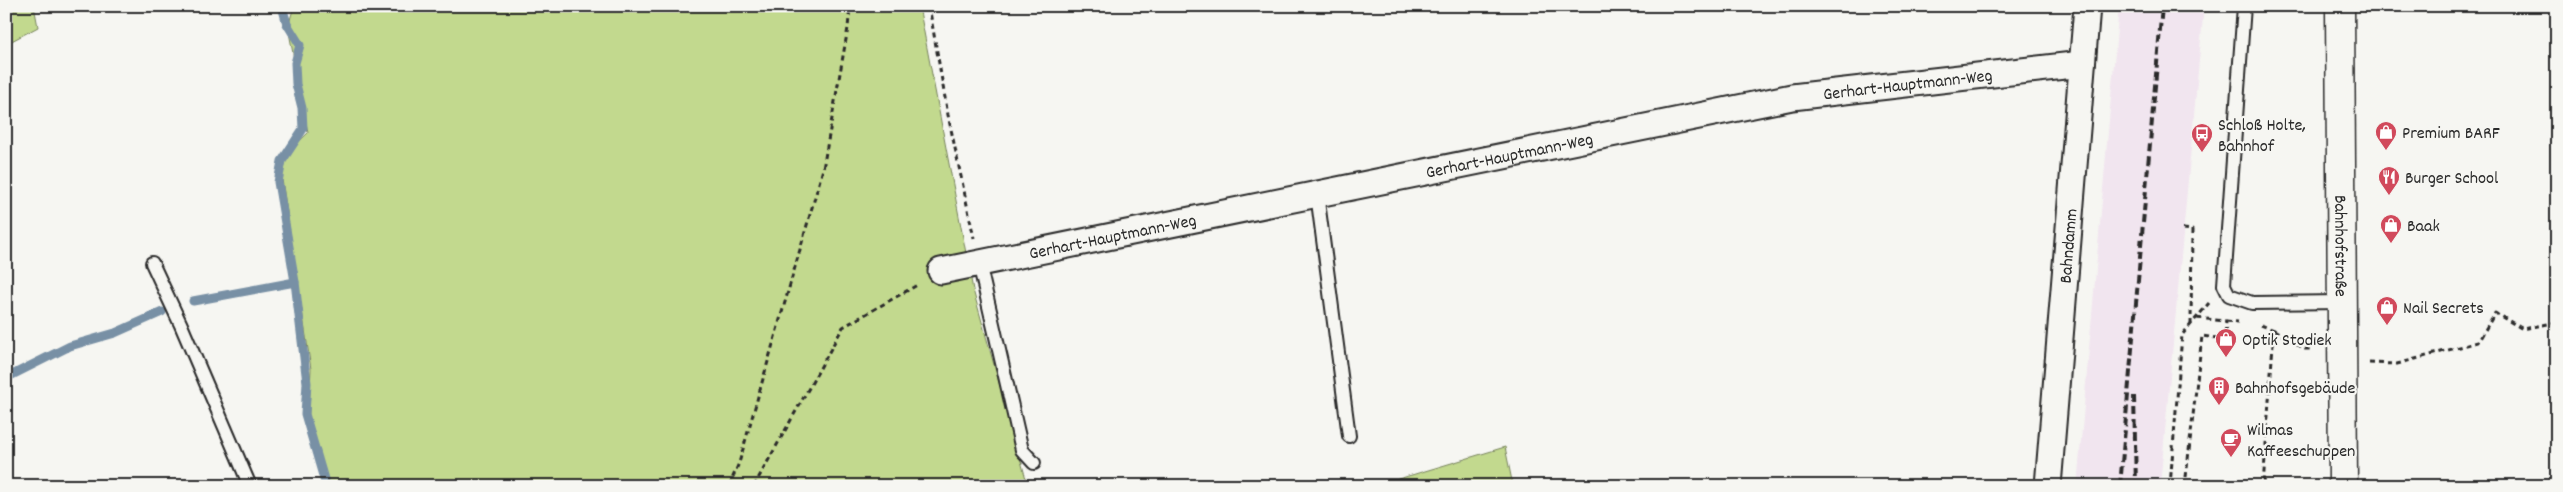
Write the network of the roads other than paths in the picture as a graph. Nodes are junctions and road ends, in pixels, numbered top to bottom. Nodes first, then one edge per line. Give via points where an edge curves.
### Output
1 (2087, 6) edge
2 (2244, 6) edge
3 (2340, 6) edge
4 (2082, 64) junction
5 (1317, 194) junction
6 (152, 263) dead end
7 (979, 263) junction
8 (941, 271) road end
9 (2342, 302) junction
10 (1349, 436) dead end
11 (1034, 463) dead end
12 (250, 486) edge
13 (2048, 486) edge
14 (2343, 486) edge

1 - 4 street, Bahndamm
2 - 9 lane via 2224,285 2229,295 2252,303
3 - 9 street, Bahnhofstraße
4 - 5 street, Gerhart-Hauptmann-Weg via 1792,97
4 - 13 street, Bahndamm
5 - 7 street, Gerhart-Hauptmann-Weg
5 - 10 lane
6 - 12 lane via 182,325
7 - 8 street, Gerhart-Hauptmann-Weg
7 - 11 lane via 1022,450
9 - 14 street, Bahnhofstraße

